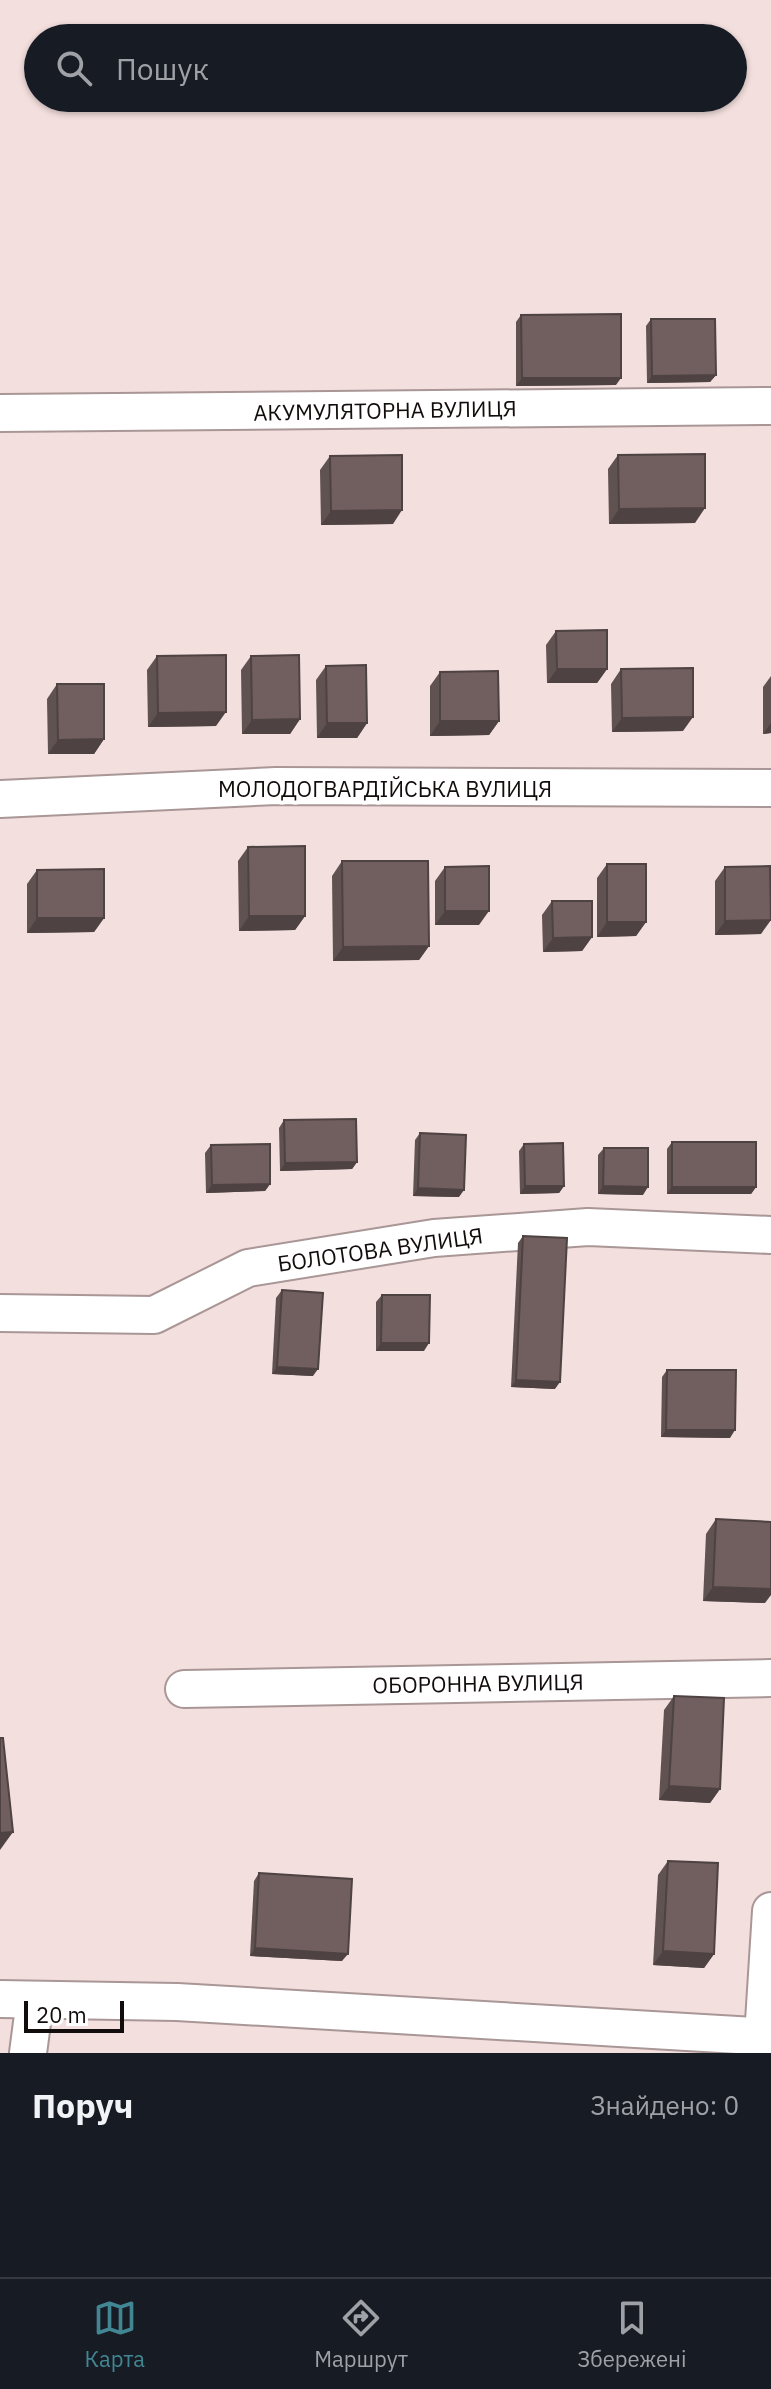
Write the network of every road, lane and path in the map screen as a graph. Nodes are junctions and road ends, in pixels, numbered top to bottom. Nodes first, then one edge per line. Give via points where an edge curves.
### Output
1 (771, 406) edge
2 (0, 413) edge
3 (771, 788) edge
4 (0, 799) edge
5 (771, 1235) edge
6 (0, 1313) edge
7 (771, 1678) edge
8 (184, 1689) dead end
9 (771, 1911) edge
10 (17, 2000) edge
11 (765, 2043) edge
12 (28, 2053) edge

1 - 2 street, АКУМУЛЯТОРНА ВУЛИЦЯ
3 - 4 street, МОЛОДОГВАРДІЙСЬКА ВУЛИЦЯ via 276,786
5 - 6 street, БОЛОТОВА ВУЛИЦЯ via 588,1227 434,1238 248,1268 154,1315
7 - 8 street, ОБОРОННА ВУЛИЦЯ
9 - 11 street
10 - 11 street via 193,2003
10 - 12 street

